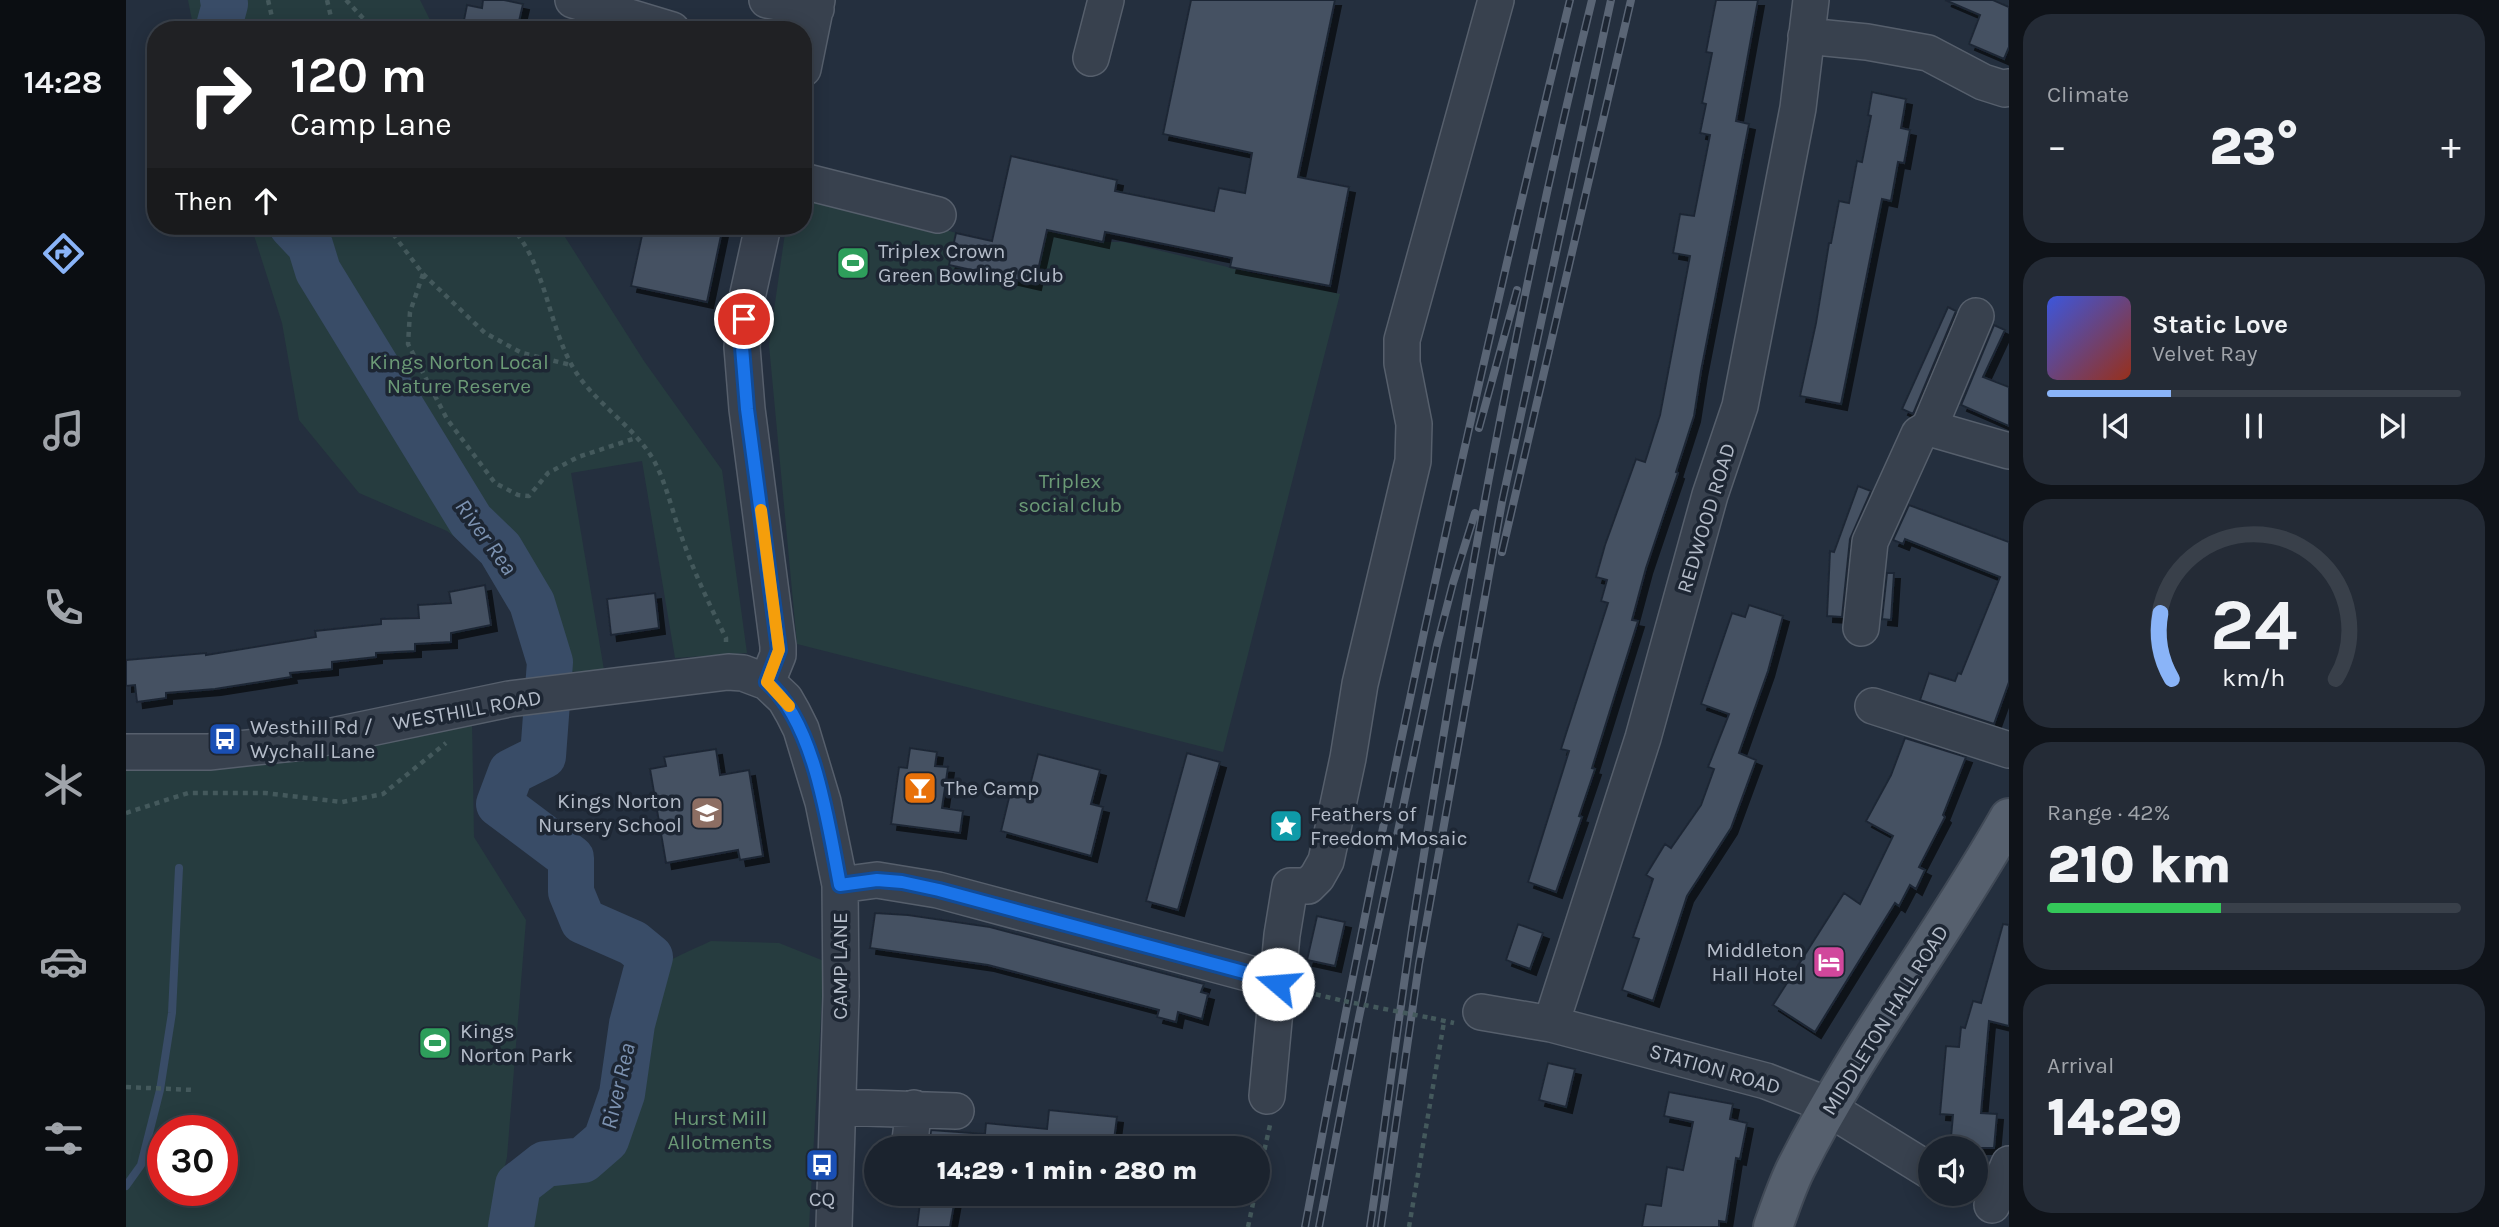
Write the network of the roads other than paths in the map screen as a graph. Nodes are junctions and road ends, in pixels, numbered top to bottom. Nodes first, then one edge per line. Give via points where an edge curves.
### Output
1 (573, 0) edge
2 (767, 0) edge
3 (1107, 0) edge
4 (1496, 0) edge
5 (1811, 0) edge
6 (816, 4) edge
7 (642, 21) edge
8 (812, 24) edge
9 (1806, 36) junction
10 (1091, 58) dead end
11 (2009, 87) edge
12 (812, 183) edge
13 (938, 215) dead end
14 (761, 235) edge
15 (1976, 316) dead end
16 (1929, 428) junction
17 (2009, 451) edge
18 (1861, 628) dead end
19 (767, 682) junction
20 (1873, 706) dead end
21 (2009, 750) edge
22 (126, 752) edge
23 (2009, 818) edge
24 (840, 885) junction
25 (1291, 993) junction
26 (1481, 1012) dead end
27 (1551, 1024) junction
28 (1267, 1096) dead end
29 (838, 1107) junction
30 (914, 1108) junction
31 (1828, 1109) junction
32 (956, 1111) dead end
33 (910, 1136) edge
34 (1918, 1164) edge
35 (2009, 1164) edge
36 (1991, 1203) edge
37 (834, 1227) edge
38 (1773, 1227) edge

1 - 7 street
2 - 6 street
3 - 10 street
4 - 25 street via 1402,340 1402,363 1415,424 1413,461 1360,684 1326,861 1308,886 1290,886 1282,935
5 - 9 street, REDWOOD ROAD
6 - 8 street
9 - 11 street via 1928,53 1983,82
9 - 27 street, REDWOOD ROAD via 1798,107 1740,406 1710,495 1643,737
12 - 13 street
14 - 19 street via 742,347 779,650
15 - 16 street
16 - 17 street
16 - 18 street via 1919,434 1870,542
19 - 22 street, WESTHILL ROAD via 728,672 509,699 303,743 209,752
19 - 24 street, CAMP LANE via 785,699 801,729 823,802
20 - 21 street
23 - 31 main road, MIDDLETON HALL ROAD
24 - 25 street via 877,880 939,890 1251,974
24 - 29 street, CAMP LANE
25 - 28 street
26 - 27 street, STATION ROAD
27 - 31 street, STATION ROAD via 1766,1081
29 - 30 street
29 - 37 street, CAMP LANE
30 - 32 street
30 - 33 street
31 - 34 street, STATION ROAD
31 - 38 main road, MIDDLETON HALL ROAD via 1795,1170
35 - 36 street

